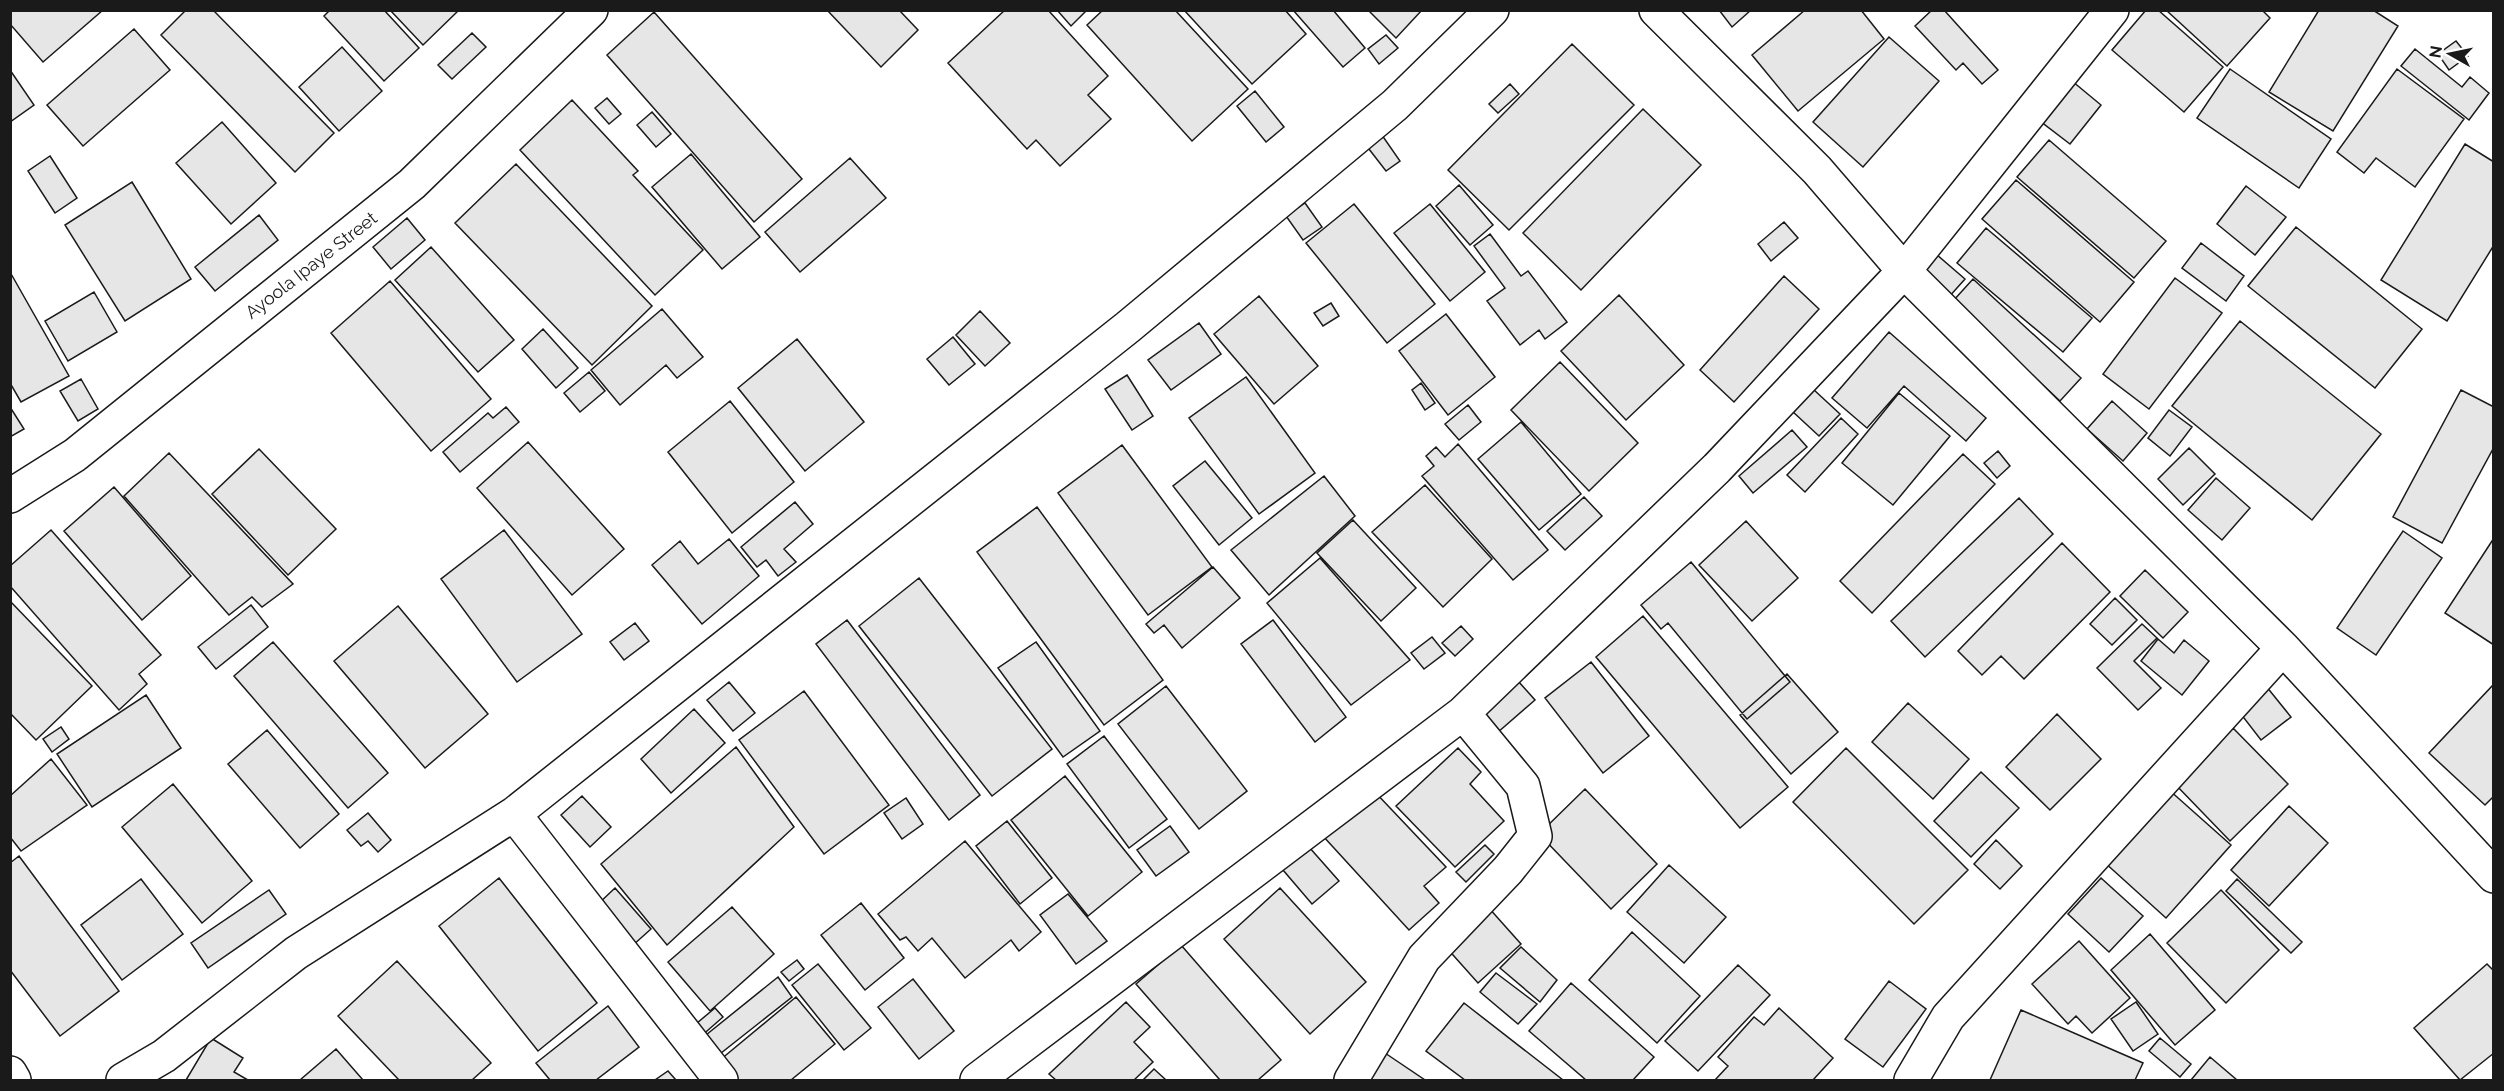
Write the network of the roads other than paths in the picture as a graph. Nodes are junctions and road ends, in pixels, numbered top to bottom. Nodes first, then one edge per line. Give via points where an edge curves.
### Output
1 (591, 10) edge
2 (1492, 10) edge
3 (1656, 10) edge
4 (2112, 10) edge
5 (1904, 271) junction
6 (10, 496) edge
7 (2283, 648) junction
8 (1463, 713) junction
9 (513, 814) junction
10 (2493, 876) edge
11 (10, 1073) edge
12 (14, 1080) edge
13 (123, 1080) edge
14 (721, 1080) edge
15 (977, 1080) edge
16 (1351, 1080) edge
17 (1911, 1080) edge

1 - 6 street, Ayoola Ipaye Street via 412,184 75,455
2 - 9 street via 1395,105 1128,327
3 - 5 street via 1817,170
4 - 5 street
5 - 7 street
5 - 8 street via 1717,468
7 - 10 street
7 - 17 street via 1948,1017
8 - 15 street
8 - 16 street via 1523,786 1535,836 1424,958
9 - 13 street via 296,953 164,1056
9 - 14 street
11 - 12 street

